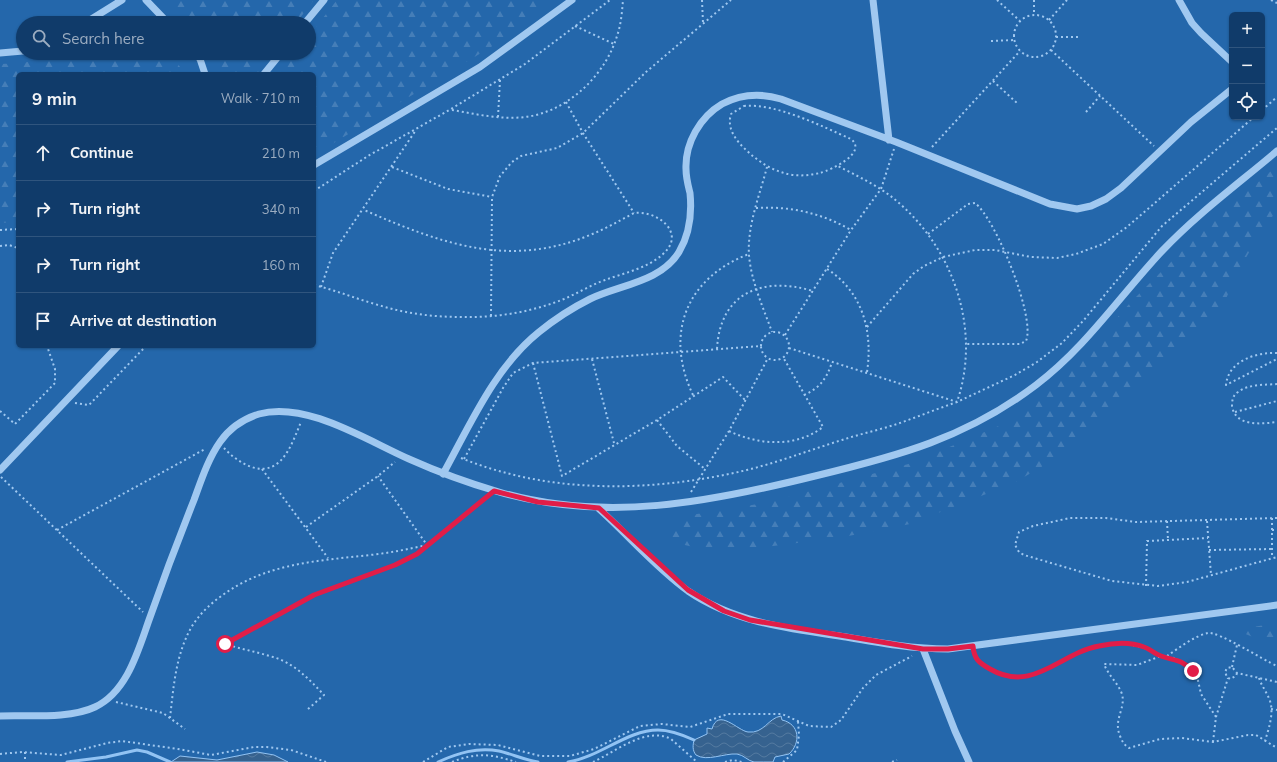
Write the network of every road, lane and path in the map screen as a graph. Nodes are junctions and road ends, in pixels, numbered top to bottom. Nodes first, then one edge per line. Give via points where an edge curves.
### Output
1 (122, 0) edge
2 (146, 0) edge
3 (324, 0) edge
4 (572, 0) edge
5 (610, 0) edge
6 (623, 0) edge
7 (702, 0) edge
8 (731, 0) edge
9 (873, 0) edge
10 (997, 0) edge
11 (1034, 0) edge
12 (1067, 0) edge
13 (1179, 0) edge
14 (1271, 0) edge
15 (1277, 3) edge
16 (1034, 15) junction
17 (96, 16) edge
18 (161, 16) edge
19 (311, 16) edge
20 (1049, 20) junction
21 (1020, 21) junction
22 (703, 23) junction
23 (575, 26) junction
24 (1080, 37) dead end
25 (1056, 38) junction
26 (1015, 40) junction
27 (991, 41) dead end
28 (614, 44) junction
29 (1050, 50) junction
30 (1020, 51) junction
31 (16, 52) edge
32 (0, 53) edge
33 (1229, 59) edge
34 (200, 60) edge
35 (275, 60) edge
36 (205, 72) edge
37 (266, 72) edge
38 (500, 80) junction
39 (993, 81) junction
40 (1229, 91) edge
41 (1100, 96) junction
42 (1277, 97) edge
43 (566, 102) junction
44 (1017, 103) dead end
45 (1265, 107) edge
46 (451, 109) junction
47 (1086, 112) dead end
48 (498, 117) junction
49 (1251, 120) edge
50 (1277, 128) edge
51 (417, 129) junction
52 (583, 133) junction
53 (892, 141) junction
54 (1159, 151) junction
55 (1277, 151) edge
56 (926, 154) junction
57 (316, 163) edge
58 (838, 166) junction
59 (392, 167) junction
60 (768, 167) junction
61 (881, 189) junction
62 (316, 190) edge
63 (492, 197) junction
64 (756, 208) junction
65 (364, 210) junction
66 (634, 213) junction
67 (16, 229) edge
68 (0, 230) edge
69 (852, 230) junction
70 (928, 234) junction
71 (0, 246) edge
72 (16, 247) edge
73 (491, 251) junction
74 (1006, 253) junction
75 (749, 254) junction
76 (943, 257) junction
77 (827, 269) junction
78 (316, 286) edge
79 (321, 287) junction
80 (757, 289) junction
81 (813, 291) junction
82 (491, 316) junction
83 (867, 327) junction
84 (772, 332) junction
85 (784, 336) junction
86 (966, 344) junction
87 (761, 346) junction
88 (48, 348) edge
89 (116, 348) edge
90 (144, 348) edge
91 (789, 348) junction
92 (717, 349) junction
93 (681, 352) junction
94 (1277, 353) edge
95 (783, 357) junction
96 (768, 358) junction
97 (592, 359) junction
98 (1277, 359) edge
99 (832, 362) junction
100 (534, 363) junction
101 (867, 372) junction
102 (1277, 384) edge
103 (693, 395) junction
104 (804, 395) junction
105 (745, 400) junction
106 (66, 401) junction
107 (1277, 401) edge
108 (957, 402) junction
109 (0, 411) edge
110 (1235, 412) junction
111 (305, 414) junction
112 (657, 420) junction
113 (1277, 422) edge
114 (729, 431) junction
115 (219, 443) junction
116 (614, 443) junction
117 (207, 448) dead end
118 (402, 456) junction
119 (454, 456) junction
120 (464, 459) dead end
121 (262, 469) junction
122 (706, 469) junction
123 (0, 470) edge
124 (443, 474) junction
125 (0, 476) edge
126 (378, 476) junction
127 (699, 480) junction
128 (494, 491) junction
129 (599, 508) junction
130 (1272, 518) junction
131 (1277, 518) edge
132 (1167, 521) junction
133 (1207, 521) junction
134 (306, 527) junction
135 (57, 530) junction
136 (1272, 530) junction
137 (1277, 530) edge
138 (1208, 538) junction
139 (1168, 540) junction
140 (427, 545) junction
141 (1272, 549) junction
142 (1209, 550) junction
143 (1277, 557) edge
144 (1272, 558) junction
145 (328, 559) junction
146 (1211, 575) junction
147 (1146, 586) junction
148 (1277, 605) edge
149 (149, 619) junction
150 (1237, 645) junction
151 (973, 646) junction
152 (923, 649) junction
153 (1161, 656) junction
154 (1166, 656) junction
155 (1277, 666) edge
156 (1232, 667) junction
157 (1237, 673) junction
158 (1228, 678) junction
159 (1259, 678) junction
160 (1277, 682) edge
161 (107, 700) junction
162 (308, 709) dead end
163 (1272, 709) junction
164 (1277, 710) edge
165 (0, 716) edge
166 (170, 718) junction
167 (1216, 718) junction
168 (798, 721) junction
169 (185, 729) dead end
170 (1265, 741) junction
171 (1214, 742) junction
172 (1277, 748) edge
173 (24, 752) junction
174 (0, 754) edge
175 (897, 760) dead end
176 (25, 762) edge
177 (326, 762) edge
178 (424, 762) edge
179 (452, 762) edge
180 (516, 762) edge
181 (593, 762) edge
182 (697, 762) edge
183 (725, 762) edge
184 (742, 762) edge
185 (783, 762) edge
186 (892, 762) edge
187 (969, 762) edge

1 - 17 street
2 - 18 street
3 - 19 street
4 - 57 street via 480,67
5 - 23 path
6 - 28 path
7 - 22 path
8 - 22 path
9 - 53 street
10 - 21 path
11 - 16 path
12 - 20 path
13 - 33 street via 1192,23
14 - 15 path
16 - 20 path
16 - 21 path
20 - 25 path via 1055,28
21 - 26 path via 1015,30
22 - 52 path via 646,72
23 - 28 path
23 - 38 path
24 - 25 path
25 - 29 path
26 - 27 path
26 - 30 path
28 - 43 path via 596,75
29 - 30 path via 1035,57
29 - 41 path
30 - 39 path
31 - 32 street
34 - 36 street
35 - 37 street
38 - 46 path
38 - 48 path
39 - 44 path
39 - 56 path
40 - 54 street
41 - 47 path
41 - 54 path
42 - 45 path
43 - 48 path via 526,117
43 - 52 path
46 - 48 path
46 - 51 path
49 - 74 path via 1104,244 1057,258
50 - 108 path via 1162,226 1083,322 1062,342 1016,375
51 - 59 path
51 - 62 path via 368,156
52 - 63 path via 557,148 516,158 500,176
52 - 66 path
53 - 56 street
53 - 61 path
53 - 119 street via 770,96 752,95 735,98 714,110 695,132 688,150 686,170 690,214 685,236 674,258 657,274 590,299 539,332 515,356 491,390
54 - 56 street via 1114,193 1099,203 1077,208 1050,204
55 - 129 street via 1173,240 1076,351 1021,396 966,428 902,454 766,488 684,504
58 - 60 path via 819,174 801,176
58 - 60 path via 855,149 851,139 768,107 739,108 730,118 735,138
58 - 61 path
59 - 63 path via 448,189
59 - 65 path
60 - 64 path
61 - 69 path
61 - 70 path via 904,208
63 - 73 path
64 - 69 path via 800,210 833,220
64 - 75 path
65 - 73 path via 424,235
65 - 79 path via 333,254
66 - 73 path via 590,235 556,246
66 - 82 path via 650,213 667,224 670,242 662,255 639,268 594,284 564,299
67 - 68 path
69 - 77 path
70 - 74 path via 968,204 975,203
70 - 76 path
71 - 72 path
73 - 82 path
74 - 76 path via 975,250
74 - 86 path via 1022,303 1026,340 1020,344
75 - 80 path
75 - 93 path via 726,264 706,279 698,289 684,316
76 - 83 path via 913,274
76 - 86 path via 962,310
77 - 81 path
77 - 83 path via 842,280 852,293
78 - 79 path
79 - 82 path via 376,305 415,314
80 - 81 path via 783,285
80 - 84 path
80 - 92 path via 738,298 724,315 718,334
81 - 85 path
83 - 101 path
84 - 85 path
84 - 87 path via 764,337
85 - 91 path
86 - 108 path via 966,368
87 - 92 path
87 - 96 path
88 - 109 path via 56,374 55,383 16,424
89 - 106 street
90 - 106 path via 89,405
91 - 95 path
91 - 99 path
92 - 93 path
93 - 97 path
93 - 103 path via 684,371
94 - 98 path via 1256,354 1242,361 1228,376 1226,385
95 - 96 path via 776,360
95 - 104 path
96 - 105 path
97 - 100 path
97 - 116 path
99 - 101 path
99 - 104 path via 820,385
100 - 116 path via 562,476
100 - 120 path via 513,373
101 - 108 path
102 - 110 path via 1252,386 1239,391 1232,401
103 - 105 path via 722,377
103 - 112 path
104 - 114 path via 823,427 815,433 795,440 770,442
105 - 114 path
106 - 123 street
107 - 110 path
108 - 127 path via 897,424 748,469
110 - 113 path via 1246,422
111 - 115 street via 287,410 271,411 248,418
111 - 118 street
111 - 121 path via 284,458
112 - 116 path
112 - 122 path via 677,446
114 - 122 path
115 - 121 path via 241,464
115 - 149 street via 190,510
117 - 135 path
118 - 124 street
118 - 126 path
119 - 124 street
119 - 127 path via 506,473 585,486
121 - 134 path
122 - 127 path
124 - 128 street
125 - 135 path
126 - 134 path
126 - 140 path
128 - 129 street via 538,502
128 - 140 path
129 - 152 street via 676,581 724,611 750,620
130 - 131 path
130 - 133 path
130 - 136 path
132 - 133 path
132 - 139 path
132 - 147 path via 1070,518 1023,529 1017,536 1016,549 1024,555 1112,581
133 - 138 path
134 - 145 path
135 - 149 path
136 - 137 path
136 - 141 path
138 - 139 path
138 - 142 path
139 - 147 path via 1147,541
140 - 145 path via 393,552
140 - 162 path via 417,554 395,565 314,595 225,644 284,661 304,674 324,695
141 - 142 path
141 - 144 path
142 - 146 path
143 - 144 path
144 - 146 path
145 - 166 path via 282,567 261,574 225,593 205,610 191,628 182,646
146 - 147 path via 1175,585
148 - 151 street
149 - 161 street via 132,664 121,684
150 - 154 path via 1219,635 1206,634
150 - 155 path
150 - 156 path
151 - 152 street
151 - 153 path via 975,658 982,664 1003,675 1018,677 1034,675 1087,649 1106,645 1137,645
152 - 168 path via 876,675 835,725 816,728
152 - 187 street
153 - 154 path
153 - 171 path via 1137,665 1104,664 1122,693 1123,702 1118,727 1124,744 1131,748 1167,738
154 - 167 path via 1184,662 1193,671 1199,681 1201,694
156 - 157 path
156 - 158 path via 1227,668 1225,672
157 - 158 path via 1234,678
157 - 159 path
158 - 167 path
159 - 160 path
159 - 163 path
161 - 165 street via 93,708 73,713
161 - 166 path via 163,713
163 - 164 path
163 - 170 path
166 - 169 path
167 - 171 path
168 - 178 path via 782,714 728,714 690,727 662,724 640,726 594,749 570,756 540,756 498,745 469,744 448,747
168 - 185 path via 797,750
170 - 171 path via 1248,735
170 - 172 path
173 - 174 path
173 - 176 path
173 - 177 path via 61,755 122,741 211,755 267,747 291,750
175 - 186 path
179 - 180 path via 478,755 498,756
181 - 182 path via 636,740 652,736 671,739
183 - 184 path

